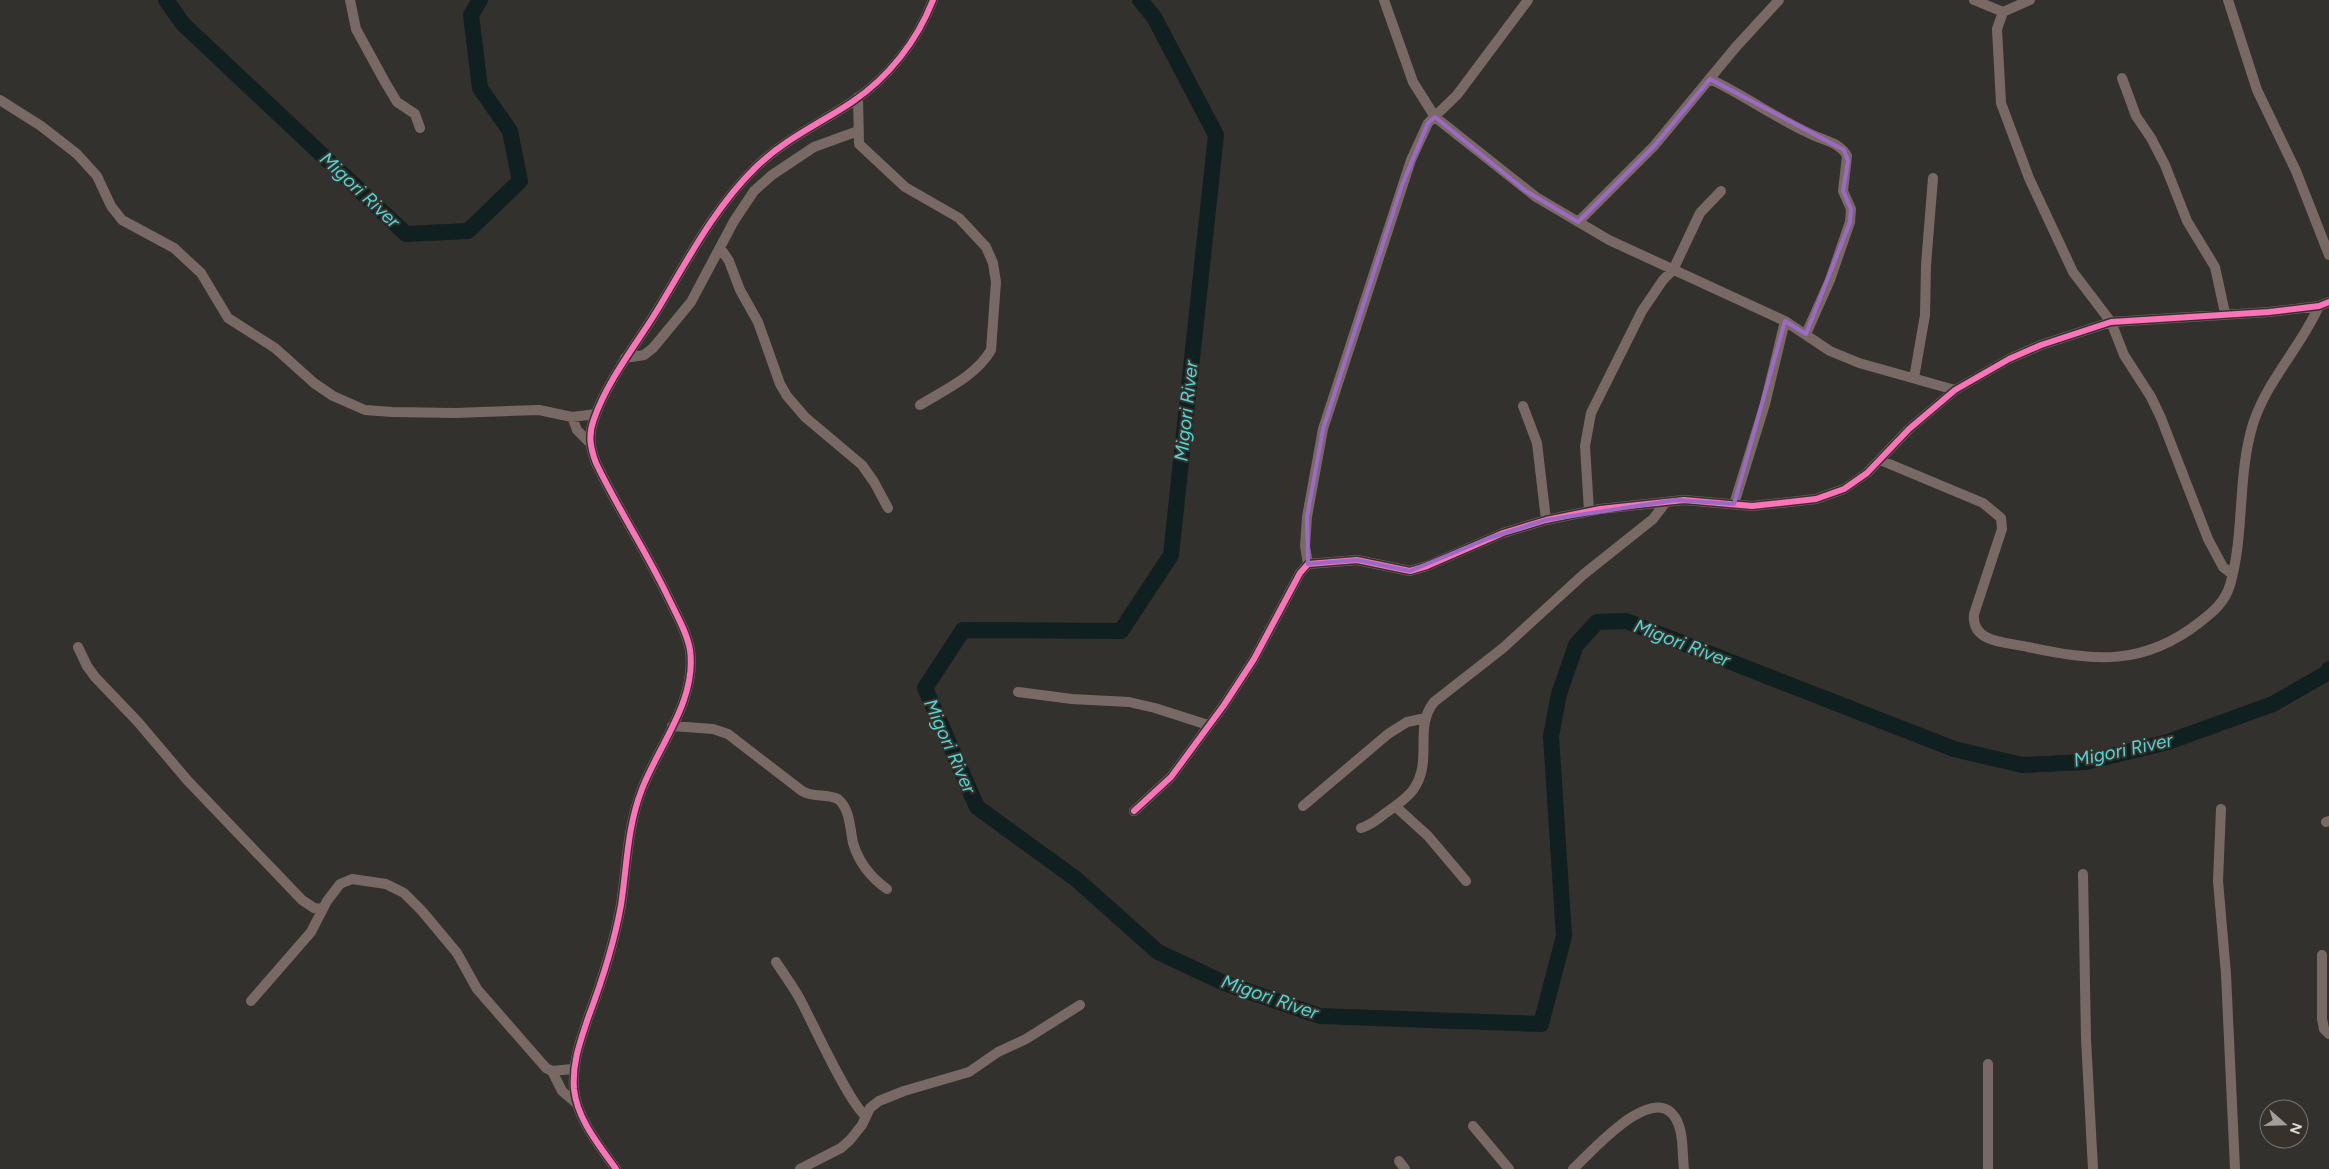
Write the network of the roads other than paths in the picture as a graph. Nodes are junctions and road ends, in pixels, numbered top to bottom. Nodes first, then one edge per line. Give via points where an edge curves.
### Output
1 (350, 0) edge
2 (933, 0) edge
3 (1384, 0) edge
4 (1528, 0) edge
5 (1779, 0) edge
6 (1974, 0) edge
7 (2030, 0) edge
8 (2228, 0) edge
9 (2003, 12) junction
10 (2122, 78) dead end
11 (1710, 79) junction
12 (858, 97) junction
13 (0, 100) edge
14 (1435, 117) junction
15 (420, 128) dead end
16 (858, 131) junction
17 (1933, 178) dead end
18 (1721, 191) dead end
19 (1578, 222) junction
20 (721, 249) junction
21 (2329, 256) edge
22 (1673, 270) junction
23 (2324, 304) edge
24 (2225, 313) junction
25 (1785, 321) junction
26 (2111, 322) junction
27 (1806, 334) junction
28 (625, 358) junction
29 (1914, 378) junction
30 (1955, 390) junction
31 (920, 405) dead end
32 (1523, 406) dead end
33 (596, 414) junction
34 (572, 417) junction
35 (590, 442) junction
36 (1880, 460) junction
37 (1666, 502) junction
38 (1734, 504) junction
39 (888, 508) dead end
40 (1589, 511) junction
41 (1546, 520) junction
42 (1308, 564) junction
43 (2232, 574) junction
44 (78, 647) dead end
45 (1018, 692) dead end
46 (1426, 718) junction
47 (1208, 725) junction
48 (672, 726) junction
49 (1303, 806) dead end
50 (1395, 806) junction
51 (2221, 809) dead end
52 (1134, 812) dead end
53 (1361, 828) dead end
54 (2083, 874) dead end
55 (1466, 881) dead end
56 (887, 889) dead end
57 (323, 909) junction
58 (2322, 955) dead end
59 (776, 962) dead end
60 (251, 1001) dead end
61 (1080, 1005) dead end
62 (2329, 1034) edge
63 (1988, 1064) dead end
64 (573, 1069) junction
65 (552, 1072) junction
66 (576, 1103) junction
67 (866, 1116) junction
68 (1473, 1126) dead end
69 (616, 1169) edge
70 (800, 1169) edge
71 (1509, 1169) edge
72 (1573, 1169) edge
73 (1684, 1169) edge
74 (1988, 1169) edge
75 (2093, 1169) edge
76 (2235, 1169) edge

1 - 15 street via 353,21 385,82 397,102 415,114
2 - 12 street via 909,48
3 - 14 street via 1413,82
4 - 14 street via 1457,95
5 - 11 street via 1752,27
6 - 9 street
7 - 9 street
8 - 21 street via 2257,90 2296,171
9 - 26 street via 1997,29 1998,73 2001,103 2008,125 2029,178 2074,272
10 - 24 street via 2136,116 2152,138 2165,165 2187,222 2215,267
11 - 19 street via 1654,146
11 - 27 street via 1775,116 1839,146 1847,156 1843,191 1851,209 1850,222 1830,280
12 - 16 street
12 - 28 street via 778,148 732,193
13 - 34 street via 77,154 97,176 111,206 122,220 174,248 201,273 228,318 275,348 314,384 333,396 374,411 539,410
14 - 19 street via 1526,190
14 - 42 street via 1424,131 1402,185 1323,429 1307,516 1304,546
16 - 20 street via 814,147 772,175 748,199
16 - 31 street via 859,144 905,187 947,210 971,228 986,247 993,263 996,282 990,350 986,359 961,380
17 - 29 street via 1925,315
18 - 22 street via 1700,213
19 - 22 street
20 - 28 street via 691,302 659,341 644,355
20 - 39 street via 758,322 786,396 805,417 862,465
22 - 25 street
22 - 40 street via 1642,311 1591,413 1586,440
23 - 24 street via 2269,312
23 - 43 street via 2277,374 2253,423
24 - 26 street
25 - 27 street
25 - 38 street via 1765,404
26 - 30 street via 2017,355
26 - 43 street via 2124,355 2161,418 2208,539 2222,567
27 - 29 street via 1843,357
28 - 33 street
29 - 30 street
30 - 36 street
32 - 41 street via 1537,443
33 - 34 street
33 - 35 street
34 - 35 street via 577,430
35 - 48 street via 602,476 686,636 690,650 688,685
36 - 38 street via 1857,480 1833,494 1773,505
36 - 43 street via 1983,503 2001,518 2002,529 1974,614 1975,629 1987,637 2086,658 2116,658 2147,652 2190,630 2212,612 2226,596
37 - 38 street via 1693,500
37 - 40 street
37 - 46 street via 1653,519 1584,574 1503,648 1434,702
40 - 41 street
41 - 42 street via 1489,538 1419,569 1400,570 1357,560
42 - 47 street via 1295,581 1254,659
44 - 57 street via 95,677 188,782 302,900 314,908
45 - 47 street via 1129,702
46 - 49 street via 1407,722 1388,734
46 - 50 street via 1424,768 1412,791
47 - 52 street via 1167,781
48 - 56 street via 721,731 802,791 838,799 846,812 861,863
48 - 64 street via 644,782 631,820 614,938
50 - 53 street via 1374,823
50 - 55 street via 1428,836
51 - 76 street via 2218,876
54 - 75 street via 2086,1039
57 - 60 street via 310,932
57 - 65 street via 337,887 347,880 386,884 404,893 457,953 476,989
58 - 62 street via 2322,1020
59 - 67 street via 798,996 850,1095
61 - 67 street via 968,1072 888,1096 870,1108
63 - 74 street
64 - 65 street
64 - 66 street
65 - 66 street via 562,1091
66 - 69 street
67 - 70 street via 850,1140
68 - 71 street
72 - 73 street via 1613,1130 1636,1114 1661,1109 1670,1112 1677,1121

